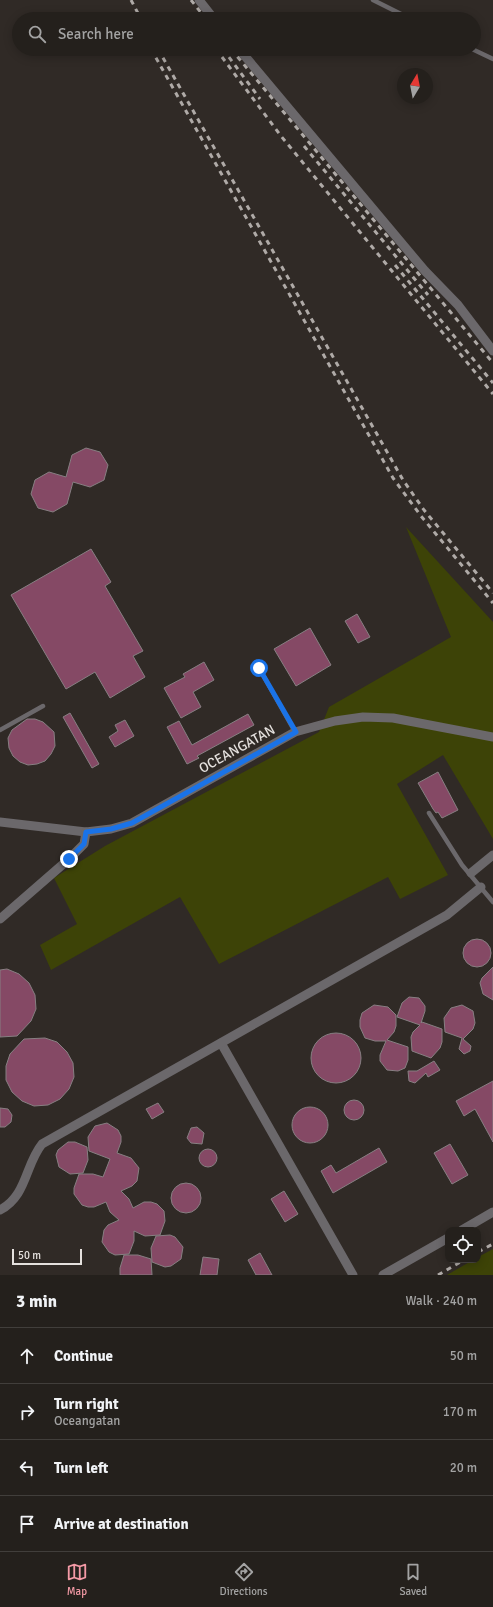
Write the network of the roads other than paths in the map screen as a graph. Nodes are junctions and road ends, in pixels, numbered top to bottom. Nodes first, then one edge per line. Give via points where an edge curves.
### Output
1 (199, 0) edge
2 (373, 0) edge
3 (208, 12) edge
4 (398, 12) edge
5 (481, 53) edge
6 (245, 56) edge
7 (493, 59) edge
8 (493, 351) edge
9 (259, 668) dead end
10 (42, 706) dead end
11 (0, 730) edge
12 (296, 732) junction
13 (493, 737) edge
14 (429, 813) dead end
15 (0, 822) edge
16 (86, 832) junction
17 (493, 855) edge
18 (471, 873) junction
19 (481, 887) junction
20 (493, 902) edge
21 (0, 919) edge
22 (221, 1043) junction
23 (0, 1210) edge
24 (493, 1212) edge
25 (467, 1227) edge
26 (445, 1240) edge
27 (353, 1275) edge
28 (383, 1275) edge

1 - 3 street
2 - 4 lane
5 - 7 lane
6 - 8 street via 425,271 458,305
9 - 12 lane
10 - 11 lane
12 - 13 street, OCEANGATAN via 335,721 363,717 393,718
12 - 16 street, OCEANGATAN via 132,823
14 - 18 lane via 462,865
15 - 16 street, OCEANGATAN
16 - 21 street via 84,844
17 - 18 street
18 - 19 lane
19 - 20 lane
19 - 22 street via 447,914
22 - 23 street via 42,1144 35,1153 19,1193
22 - 27 street
24 - 25 street
26 - 28 street

